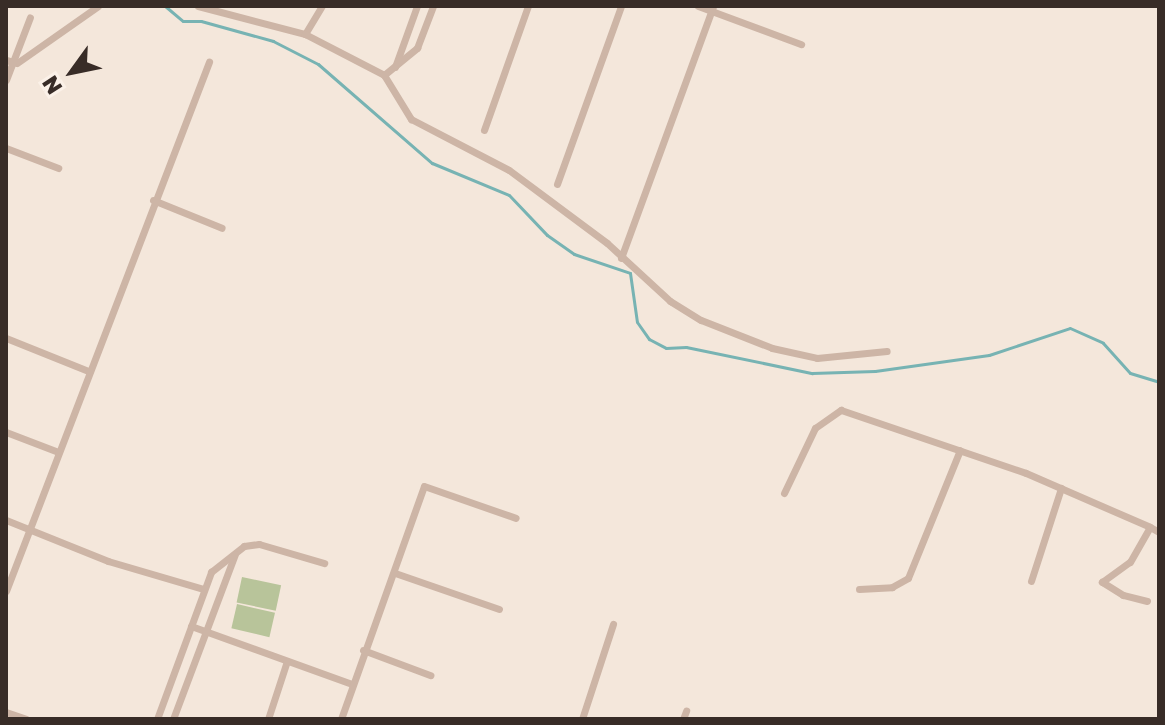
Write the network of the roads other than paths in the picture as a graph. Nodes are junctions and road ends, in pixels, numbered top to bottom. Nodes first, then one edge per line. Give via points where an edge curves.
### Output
1 (98, 6) edge
2 (198, 6) edge
3 (322, 6) edge
4 (417, 6) edge
5 (433, 6) edge
6 (528, 6) edge
7 (621, 6) edge
8 (698, 6) edge
9 (712, 8) edge
10 (224, 9) edge
11 (30, 17) dead end
12 (305, 34) junction
13 (801, 44) dead end
14 (9, 61) edge
15 (209, 62) dead end
16 (395, 69) junction
17 (384, 75) junction
18 (6, 80) edge
19 (484, 130) dead end
20 (6, 148) edge
21 (58, 168) dead end
22 (557, 184) dead end
23 (153, 200) junction
24 (222, 228) dead end
25 (621, 258) junction
26 (6, 338) edge
27 (887, 351) dead end
28 (88, 371) junction
29 (6, 432) edge
30 (960, 450) junction
31 (58, 452) junction
32 (1061, 488) junction
33 (784, 493) dead end
34 (516, 518) dead end
35 (6, 520) edge
36 (1150, 527) junction
37 (29, 529) junction
38 (1159, 532) edge
39 (236, 552) junction
40 (324, 563) dead end
41 (395, 573) junction
42 (1031, 581) dead end
43 (203, 589) junction
44 (859, 589) dead end
45 (6, 591) edge
46 (1147, 601) dead end
47 (499, 609) dead end
48 (613, 624) dead end
49 (191, 626) junction
50 (206, 632) junction
51 (363, 650) junction
52 (287, 661) junction
53 (430, 675) dead end
54 (352, 684) junction
55 (6, 712) edge
56 (26, 719) edge
57 (157, 719) edge
58 (173, 719) edge
59 (268, 719) edge
60 (341, 719) edge
61 (582, 719) edge

1 - 14 street
2 - 10 street
3 - 12 street
4 - 16 street
5 - 16 street via 417,48
6 - 19 street
7 - 22 street
8 - 9 street
9 - 13 street
9 - 25 street
10 - 12 street
11 - 14 street
12 - 17 street
14 - 18 street
15 - 23 street
16 - 17 street
17 - 25 street via 411,119 509,170
20 - 21 street
23 - 24 street
23 - 28 street
25 - 27 street via 670,301 730,334 817,358
26 - 28 street
28 - 31 street
29 - 31 street
30 - 32 street
30 - 33 street via 836,410 815,428
30 - 44 street via 908,578 892,587
31 - 37 street
32 - 36 street
32 - 42 street
34 - 41 street via 424,486
35 - 37 street
36 - 38 street
36 - 46 street via 1130,562 1102,582
37 - 43 street via 108,561
37 - 45 street
39 - 40 street via 259,544
39 - 43 street via 211,572
39 - 50 street
41 - 47 street
41 - 51 street
43 - 49 street
48 - 61 street
49 - 50 street
49 - 57 street
50 - 52 street
50 - 58 street
51 - 53 street
51 - 54 street
52 - 54 street
52 - 59 street
54 - 60 street
55 - 56 street

